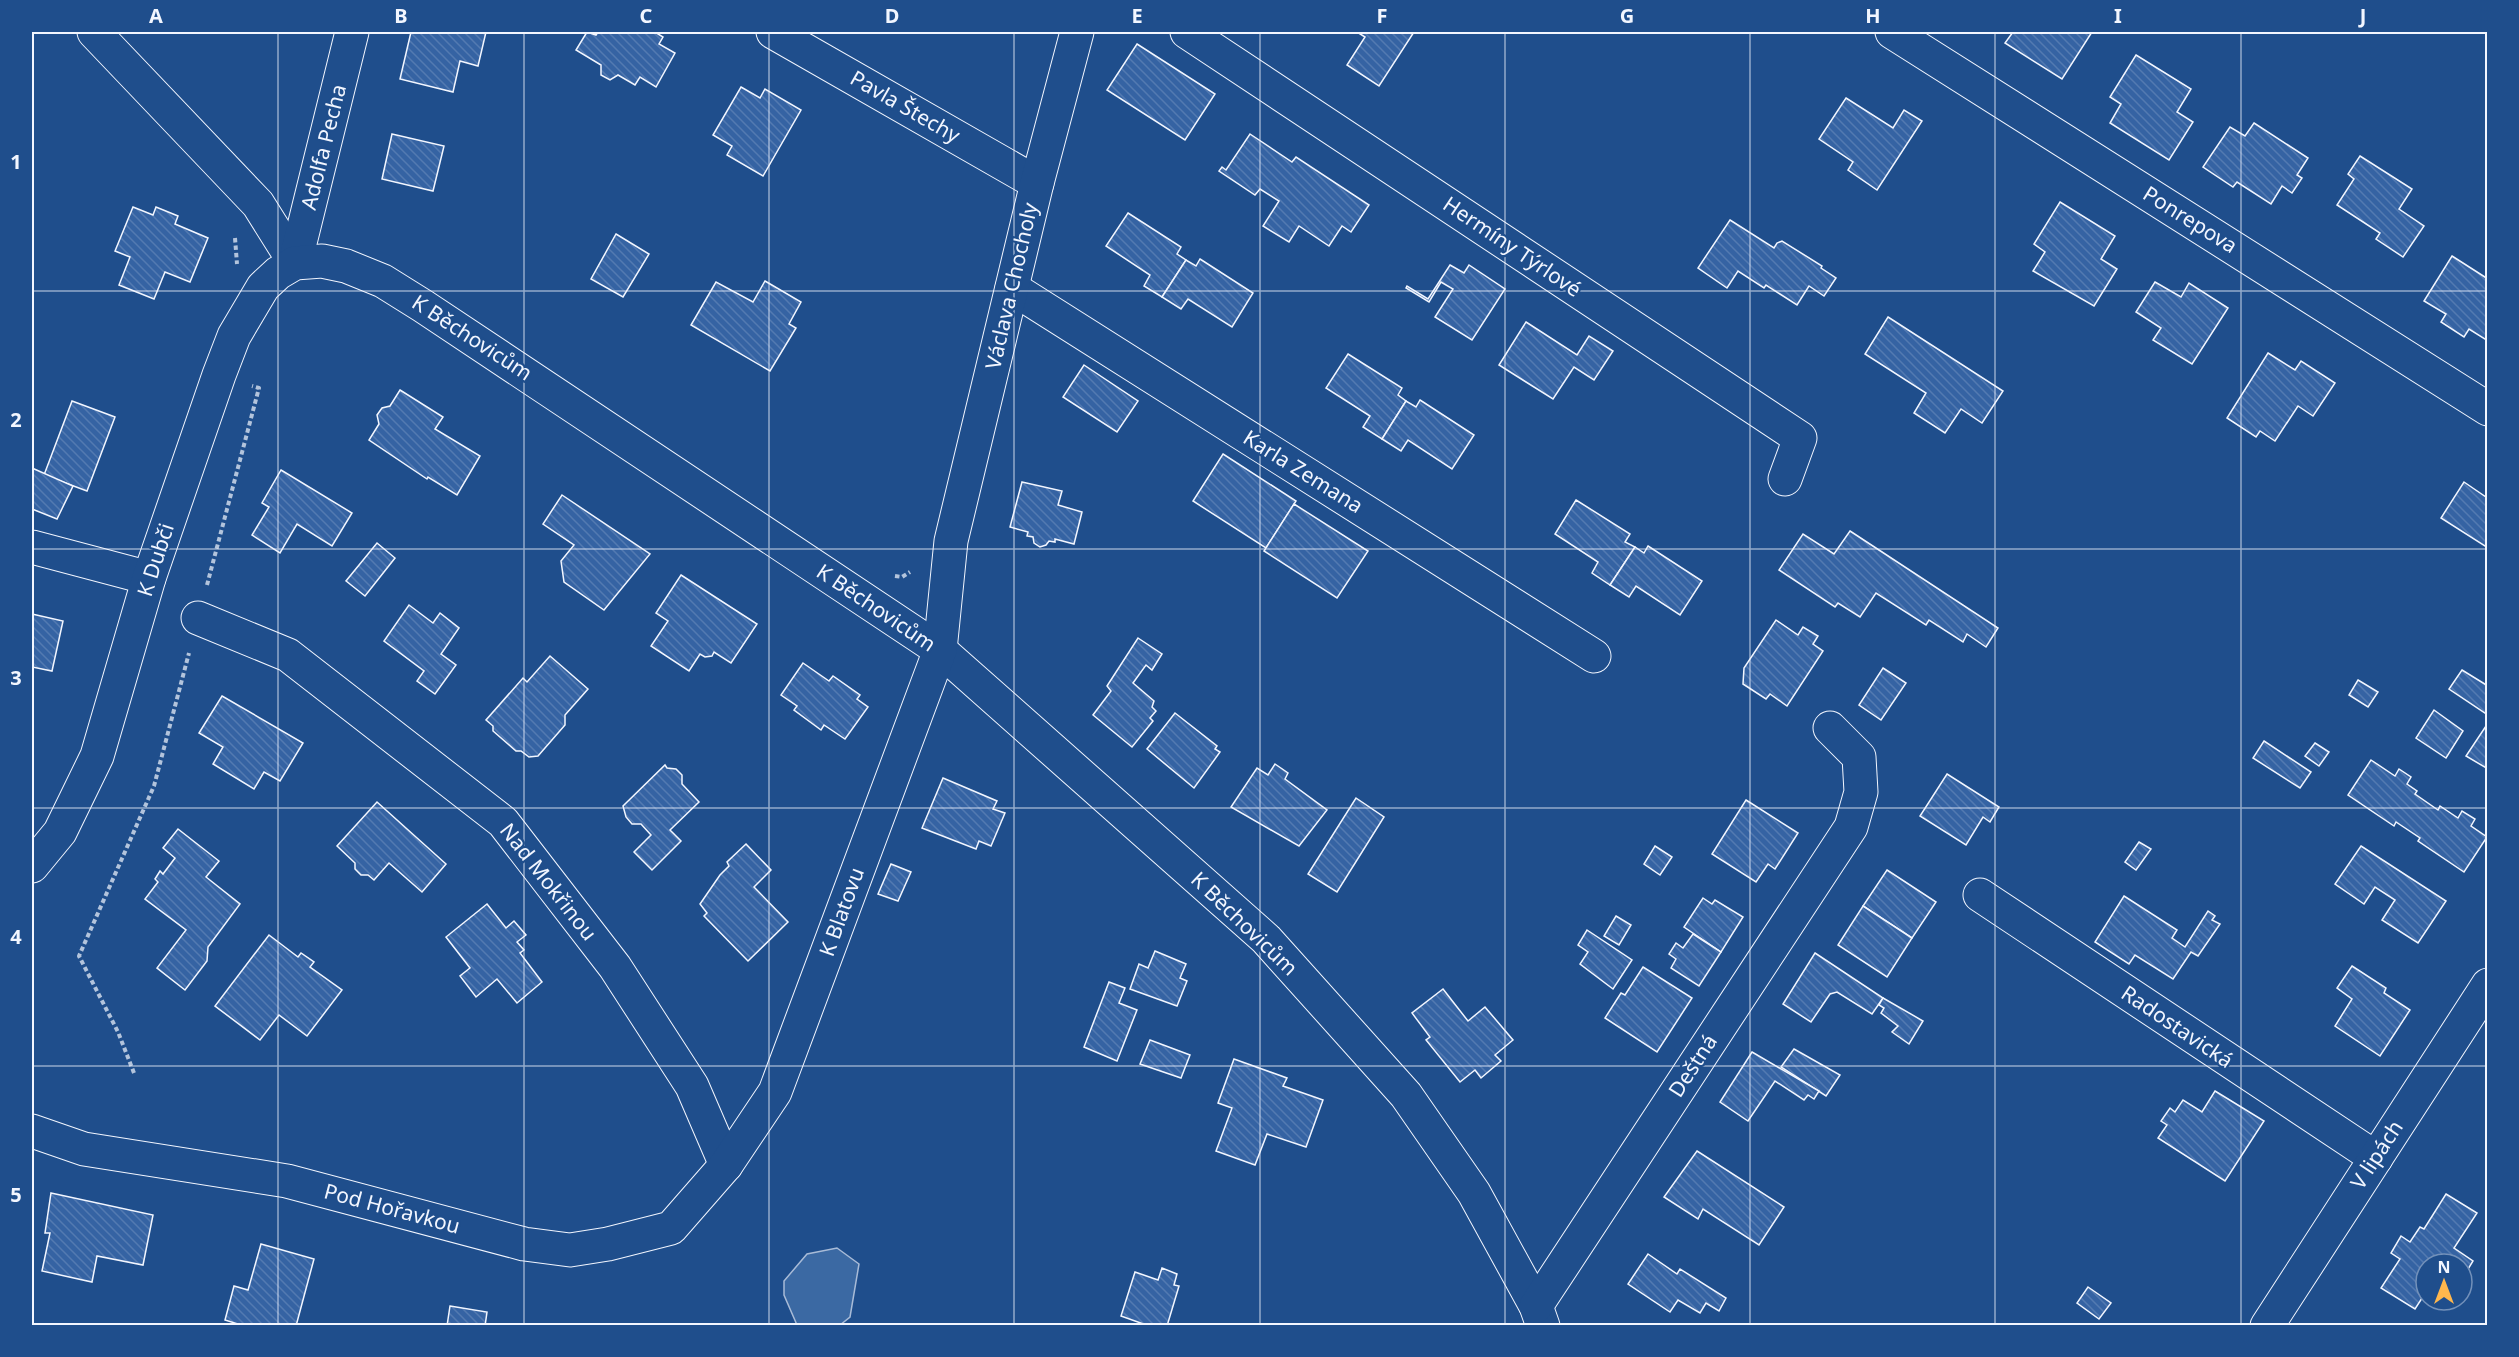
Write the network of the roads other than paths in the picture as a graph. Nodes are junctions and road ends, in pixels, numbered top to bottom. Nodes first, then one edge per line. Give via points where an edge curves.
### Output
1 (94, 32) edge
2 (352, 32) edge
3 (773, 32) edge
4 (1077, 32) edge
5 (1187, 32) edge
6 (1892, 32) edge
7 (1037, 183) junction
8 (295, 263) junction
9 (1012, 288) junction
10 (2487, 409) edge
11 (1785, 479) dead end
12 (32, 547) edge
13 (148, 578) junction
14 (198, 618) road end
15 (940, 650) junction
16 (1594, 656) dead end
17 (1830, 728) dead end
18 (32, 866) edge
19 (1980, 895) dead end
20 (2487, 985) edge
21 (32, 1131) edge
22 (2376, 1158) junction
23 (726, 1165) junction
24 (1539, 1316) edge
25 (2267, 1326) edge

1 - 8 street via 258,204
2 - 8 street, Adolfa Pecha
3 - 7 street, Pavla Štechy
4 - 7 street, Václava Chocholy
5 - 11 street, Hermíny Týrlové via 1800,438
6 - 10 street, Ponrepova
7 - 9 street, Václava Chocholy
8 - 13 street, K Dubči via 263,287 234,336
8 - 15 street, K Běchovicům via 322,261 346,266 403,293
9 - 15 street, Václava Chocholy via 951,541
9 - 16 street, Karla Zemana
12 - 13 street
13 - 18 street, K Dubči via 97,756 60,832
14 - 23 street, Nad Mokřinou via 288,655 503,822 615,967 692,1086
15 - 23 street, K Blatovu via 775,1092
15 - 24 street, K Běchovicům via 1266,939 1406,1095 1474,1192
17 - 24 street, Deštná via 1859,757 1861,792 1851,827
19 - 22 street, Radostavická
20 - 22 street, V lipách
21 - 23 street, Pod Hořavkou via 84,1149 287,1181 524,1244 570,1250 671,1228
22 - 25 street, V lipách

